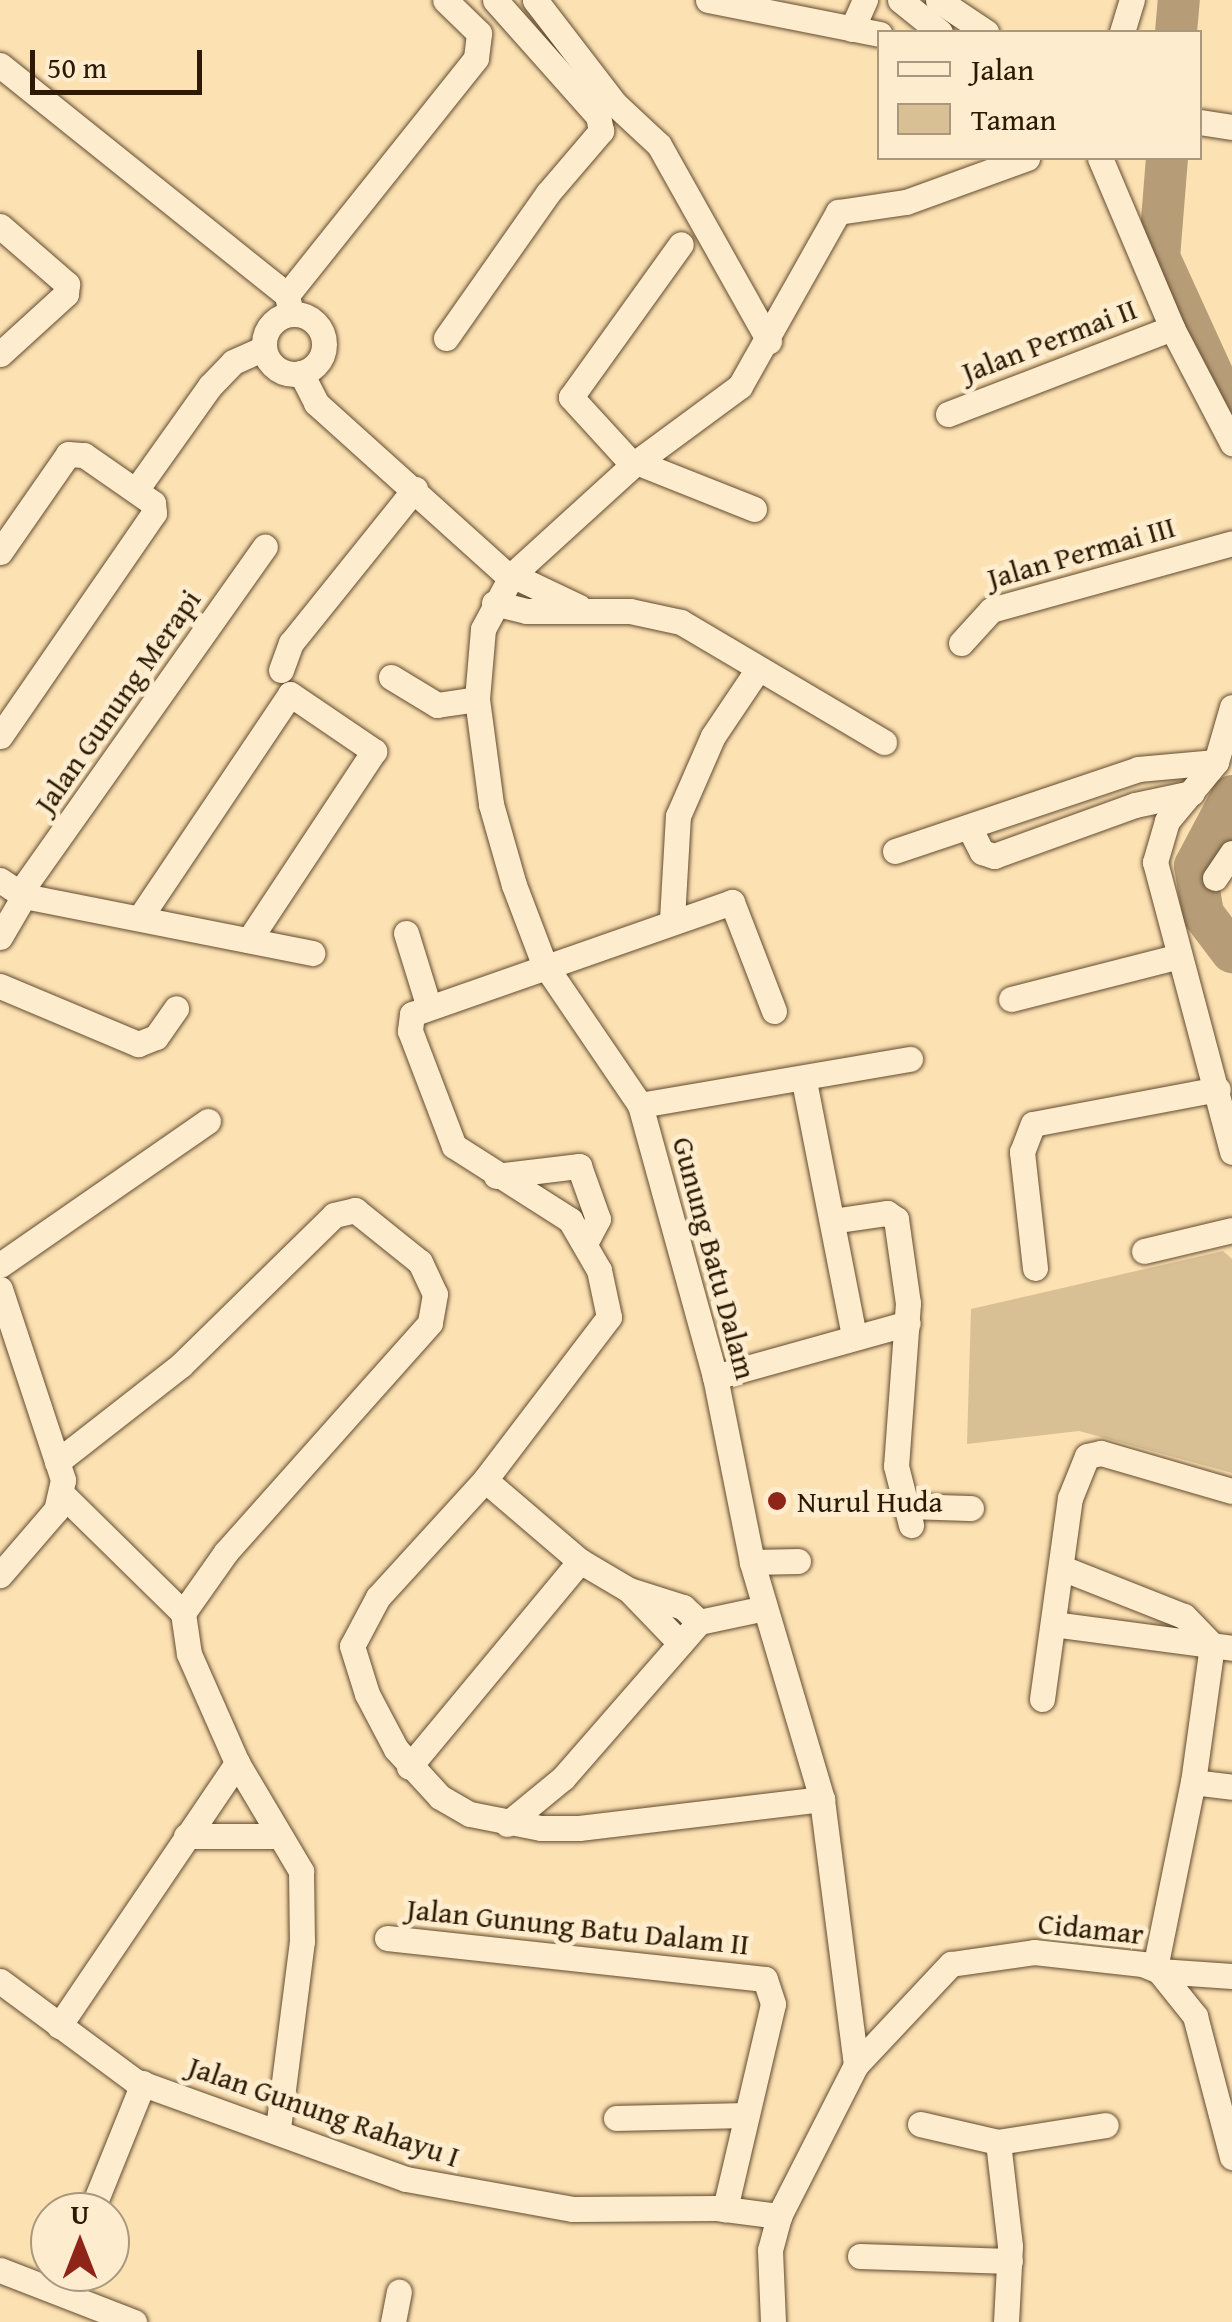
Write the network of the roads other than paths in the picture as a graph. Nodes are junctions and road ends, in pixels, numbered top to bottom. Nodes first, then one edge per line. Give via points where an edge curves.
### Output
1 (445, 0) edge
2 (494, 0) edge
3 (708, 0) edge
4 (866, 0) edge
5 (900, 0) edge
6 (1132, 0) edge
7 (540, 8) edge
8 (946, 20) edge
9 (852, 28) junction
10 (979, 30) edge
11 (1123, 30) edge
12 (877, 33) edge
13 (0, 65) edge
14 (1202, 122) edge
15 (1232, 128) edge
16 (1022, 160) edge
17 (1103, 160) edge
18 (0, 226) edge
19 (681, 244) dead end
20 (289, 305) junction
21 (1172, 328) junction
22 (446, 338) dead end
23 (769, 341) junction
24 (264, 348) junction
25 (0, 354) edge
26 (301, 374) junction
27 (948, 414) dead end
28 (1232, 443) edge
29 (634, 464) junction
30 (415, 489) junction
31 (136, 490) junction
32 (754, 509) dead end
33 (1232, 543) edge
34 (265, 547) dead end
35 (0, 552) edge
36 (510, 576) junction
37 (494, 603) junction
38 (592, 614) junction
39 (961, 643) dead end
40 (758, 669) junction
41 (281, 670) dead end
42 (392, 677) dead end
43 (477, 699) junction
44 (1232, 707) edge
45 (0, 736) edge
46 (884, 742) dead end
47 (1216, 762) junction
48 (1192, 792) junction
49 (970, 826) junction
50 (895, 850) dead end
51 (1232, 853) edge
52 (1215, 878) dead end
53 (15, 889) edge
54 (141, 916) junction
55 (672, 919) junction
56 (406, 934) dead end
57 (0, 937) edge
58 (249, 940) junction
59 (312, 953) dead end
60 (1176, 957) junction
61 (544, 964) junction
62 (0, 986) edge
63 (1011, 999) dead end
64 (428, 1004) junction
65 (176, 1008) dead end
66 (774, 1011) dead end
67 (910, 1059) dead end
68 (804, 1081) junction
69 (1218, 1089) junction
70 (640, 1105) junction
71 (208, 1121) dead end
72 (1232, 1152) edge
73 (496, 1176) junction
74 (832, 1221) junction
75 (1232, 1230) edge
76 (586, 1242) junction
77 (1144, 1250) dead end
78 (0, 1265) edge
79 (1035, 1268) dead end
80 (0, 1289) edge
81 (908, 1323) junction
82 (854, 1337) junction
83 (715, 1377) junction
84 (57, 1462) junction
85 (485, 1480) junction
86 (1232, 1491) edge
87 (62, 1494) junction
88 (970, 1508) dead end
89 (4, 1559) edge
90 (580, 1561) junction
91 (798, 1561) dead end
92 (752, 1562) junction
93 (1062, 1568) junction
94 (629, 1590) junction
95 (751, 1611) dead end
96 (183, 1613) junction
97 (699, 1622) junction
98 (1053, 1624) junction
99 (680, 1643) junction
100 (1222, 1647) edge
101 (1042, 1699) dead end
102 (237, 1763) junction
103 (409, 1767) junction
104 (563, 1778) junction
105 (1194, 1782) junction
106 (1232, 1787) edge
107 (822, 1799) junction
108 (507, 1824) junction
109 (579, 1828) junction
110 (186, 1836) junction
111 (278, 1836) junction
112 (387, 1938) dead end
113 (1157, 1969) junction
114 (1232, 1976) edge
115 (0, 1981) edge
116 (59, 2026) junction
117 (856, 2064) junction
118 (143, 2083) junction
119 (745, 2114) junction
120 (616, 2118) dead end
121 (920, 2124) dead end
122 (1106, 2125) dead end
123 (1228, 2126) edge
124 (278, 2130) junction
125 (998, 2142) junction
126 (1232, 2157) edge
127 (99, 2192) edge
128 (725, 2208) junction
129 (779, 2216) junction
130 (860, 2256) dead end
131 (1010, 2261) junction
132 (0, 2270) edge
133 (30, 2276) edge
134 (80, 2292) edge
135 (399, 2292) dead end
136 (134, 2322) edge
137 (392, 2322) edge
138 (773, 2322) edge
139 (1006, 2322) edge

1 - 20 street via 479,33 476,58
2 - 22 street via 598,116 601,131 548,193
3 - 9 street
4 - 9 street
5 - 8 street
6 - 11 street
7 - 23 street via 615,104 660,146
8 - 10 street
9 - 12 street
13 - 20 street
14 - 15 street
16 - 23 street, Gunung Batu Dalam via 906,202 838,212
17 - 21 street
18 - 25 street via 67,284 66,294
19 - 29 street via 571,397
20 - 24 street via 266,332
20 - 26 street via 323,333 321,358
21 - 27 street, Jalan Permai II
21 - 28 street
23 - 29 street, Gunung Batu Dalam via 725,400
24 - 26 street via 284,373
24 - 31 street via 232,362 210,386
26 - 30 street via 316,403
29 - 32 street
29 - 36 street, Gunung Batu Dalam
30 - 36 street
30 - 41 street via 292,643
31 - 35 street via 84,455 68,454
31 - 45 street via 153,503 154,513
33 - 39 street, Jalan Permai III via 991,610
34 - 53 street, Jalan Gunung Merapi
36 - 37 street, Gunung Batu Dalam
36 - 38 street
37 - 38 street
37 - 43 street, Gunung Batu Dalam via 483,629
38 - 40 street via 660,614
40 - 46 street
40 - 55 street via 713,736 678,816
42 - 43 street via 437,705
43 - 61 street, Gunung Batu Dalam via 491,804
44 - 47 street
47 - 48 street
47 - 49 street via 1138,769
48 - 49 street via 994,856 982,852
48 - 60 street via 1167,821 1154,862
49 - 50 street
51 - 52 street
53 - 54 street
53 - 57 street, Jalan Gunung Merapi
54 - 58 street
54 - 58 street via 290,694 374,751
55 - 61 street
55 - 66 street via 732,902
56 - 64 street
58 - 59 street
60 - 63 street
60 - 69 street
61 - 64 street
61 - 70 street, Gunung Batu Dalam
62 - 65 street via 138,1044 156,1037
64 - 73 street via 412,1014 410,1030 454,1146
67 - 68 street
68 - 70 street
68 - 74 street
69 - 72 street
69 - 79 street via 1033,1124 1022,1152
70 - 83 street, Gunung Batu Dalam
71 - 78 street
73 - 76 street via 570,1220
73 - 76 street via 579,1166 598,1219
74 - 81 street via 894,1214
74 - 82 street
75 - 77 street
76 - 85 street via 608,1297 606,1328
80 - 84 street
81 - 82 street
81 - 88 street via 896,1466 908,1516
82 - 83 street
83 - 92 street, Gunung Batu Dalam
84 - 87 street
84 - 96 street via 182,1365 343,1210 355,1210 420,1262 435,1294 434,1316 226,1552
85 - 90 street
85 - 103 street via 378,1597 352,1646 381,1725
86 - 93 street via 1092,1452 1070,1498
87 - 89 street via 56,1510
87 - 96 street
90 - 94 street
90 - 103 street
91 - 92 street
92 - 107 street, Gunung Batu Dalam
93 - 98 street
93 - 100 street via 1184,1616
94 - 97 street via 683,1607
94 - 99 street
95 - 97 street
96 - 102 street via 189,1654
97 - 99 street
98 - 100 street
98 - 101 street
99 - 104 street
100 - 105 street
102 - 110 street
102 - 111 street
103 - 108 street via 440,1797
104 - 108 street
104 - 109 street
105 - 106 street
105 - 113 street
107 - 109 street
107 - 117 street, Gunung Batu Dalam
108 - 109 street
110 - 111 street
110 - 116 street
111 - 124 street via 301,1871 302,1941
112 - 119 street, Jalan Gunung Batu Dalam II via 765,1979 773,2004
113 - 114 street
113 - 117 street, Cidamar via 1034,1952 951,1964
113 - 123 street, Cidamar via 1195,2016
115 - 116 street, Jalan Gunung Rahayu I
116 - 118 street, Jalan Gunung Rahayu I via 103,2062
117 - 129 street
118 - 124 street, Jalan Gunung Rahayu I
118 - 127 street
119 - 120 street
119 - 128 street, Jalan Gunung Batu Dalam II
121 - 125 street
122 - 125 street
123 - 126 street, Cidamar
124 - 128 street, Jalan Gunung Rahayu I via 406,2179 475,2196 573,2209
125 - 131 street
128 - 129 street, Jalan Gunung Rahayu I
129 - 138 street via 770,2250
130 - 131 street
131 - 139 street
132 - 133 street
134 - 136 street
135 - 137 street

